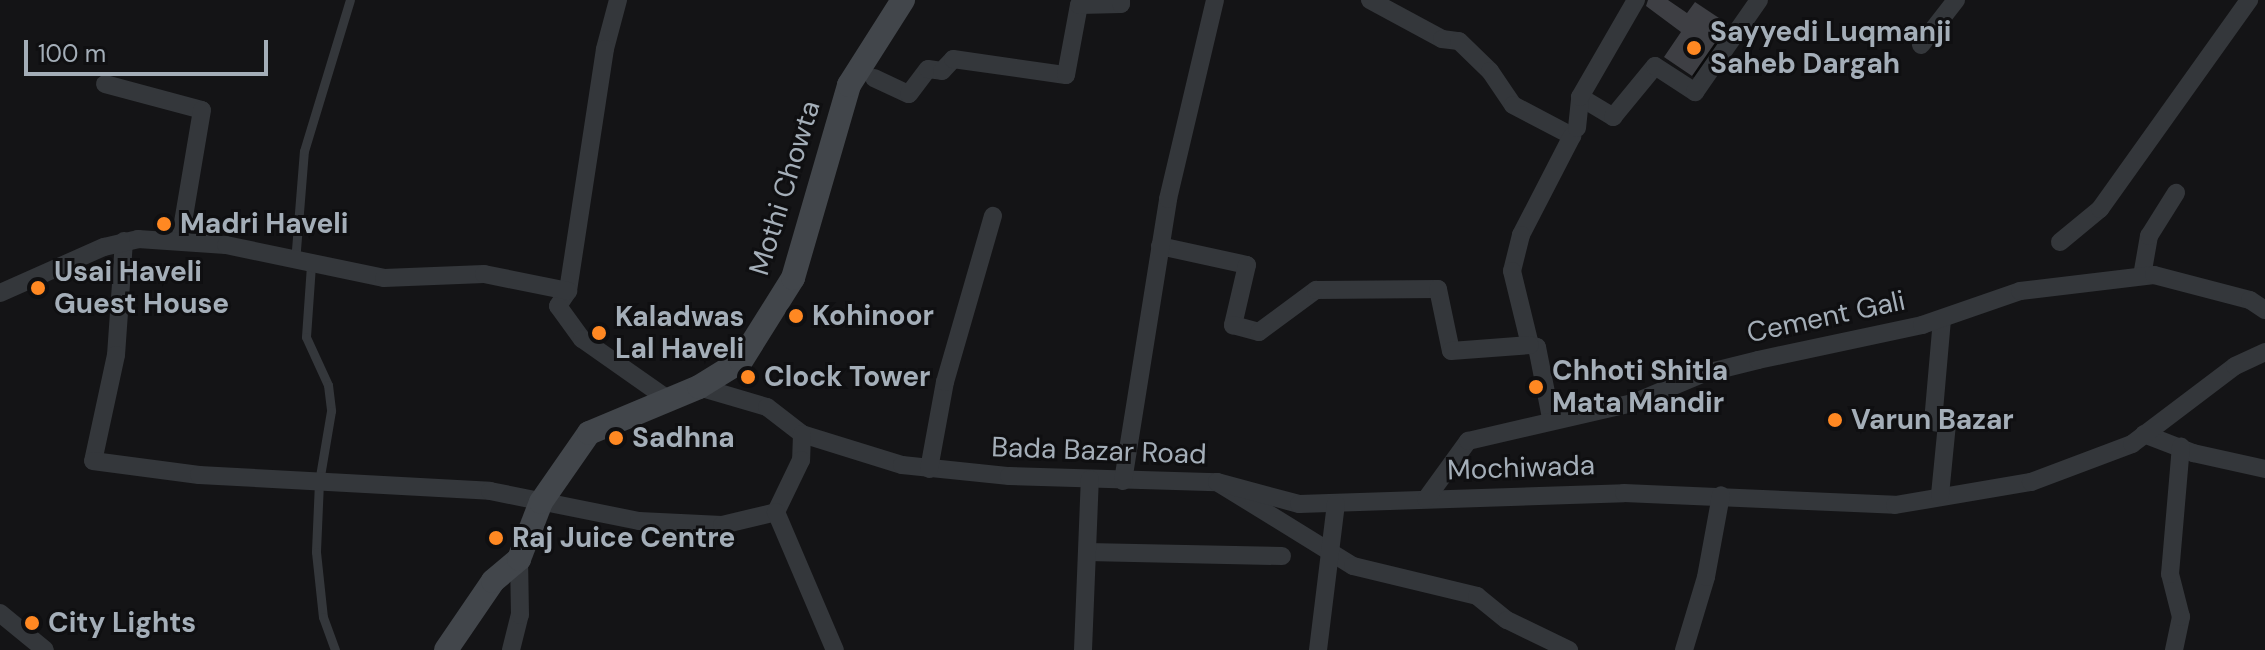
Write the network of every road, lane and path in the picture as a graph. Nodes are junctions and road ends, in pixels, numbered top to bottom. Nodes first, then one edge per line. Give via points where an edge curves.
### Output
1 (350, 0) edge
2 (618, 0) edge
3 (903, 0) edge
4 (1121, 0) edge
5 (1215, 0) edge
6 (1370, 0) edge
7 (1636, 0) edge
8 (1759, 0) edge
9 (1956, 0) edge
10 (2249, 0) edge
11 (1921, 45) dead end
12 (874, 78) dead end
13 (105, 84) dead end
14 (1580, 97) junction
15 (1574, 132) junction
16 (2176, 193) dead end
17 (993, 216) dead end
18 (180, 240) junction
19 (124, 241) junction
20 (2060, 242) dead end
21 (1160, 246) junction
22 (303, 264) junction
23 (2142, 276) junction
24 (568, 291) junction
25 (0, 293) edge
26 (2265, 310) edge
27 (1942, 319) junction
28 (1530, 345) junction
29 (2265, 352) edge
30 (699, 387) junction
31 (666, 398) junction
32 (1551, 418) junction
33 (802, 434) junction
34 (2144, 434) junction
35 (2181, 446) junction
36 (929, 469) junction
37 (2265, 469) edge
38 (1090, 479) junction
39 (1123, 481) junction
40 (319, 482) junction
41 (1217, 482) junction
42 (1721, 495) junction
43 (1940, 495) junction
44 (1426, 499) junction
45 (541, 502) junction
46 (1336, 504) junction
47 (776, 512) junction
48 (1087, 552) junction
49 (1332, 552) junction
50 (1282, 556) dead end
51 (519, 559) junction
52 (0, 613) edge
53 (0, 633) edge
54 (22, 633) junction
55 (45, 650) edge
56 (335, 650) edge
57 (446, 650) edge
58 (511, 650) edge
59 (835, 650) edge
60 (1083, 650) edge
61 (1318, 650) edge
62 (1569, 650) edge
63 (1684, 650) edge
64 (2174, 650) edge

1 - 22 lane via 304,151
2 - 24 street via 605,49
3 - 30 main road, Mothi Chowta via 849,85 793,278 741,361
4 - 12 street via 1079,5 1066,75 953,59 942,71 928,69 909,94
5 - 21 street
6 - 15 street via 1442,39 1459,41 1490,71 1513,105
7 - 14 street
8 - 14 street via 1695,92 1655,66 1613,117
9 - 11 street
10 - 20 street via 2100,209
13 - 18 street via 202,110
14 - 15 street
15 - 28 street via 1521,235 1512,271
16 - 23 street via 2149,236
17 - 36 street via 945,382
18 - 19 street
18 - 22 street
19 - 25 street
19 - 40 street via 116,355 93,461
21 - 28 street via 1247,265 1233,325 1259,332 1316,290 1438,289 1451,351
21 - 39 street
22 - 24 street via 384,278 484,274
22 - 40 lane via 306,337 328,385 331,411
23 - 26 street, Cement Gali via 2250,300
23 - 27 street, Cement Gali via 2020,291
24 - 31 street via 558,306 582,339
27 - 32 street, Cement Gali via 1702,374 1633,403
27 - 43 street via 1933,422 1947,424
28 - 32 street via 1537,347
29 - 34 street, Mochiwada via 2235,366
30 - 31 main road, Mothi Chowta
30 - 33 street, Bada Bazar Road via 767,407
31 - 45 main road, Mothi Chowta via 589,433
32 - 44 street, Cement Gali via 1468,441
33 - 36 street, Bada Bazar Road via 858,454
33 - 47 street via 801,460
34 - 35 street
34 - 43 street, Mochiwada via 2132,444 2031,482
35 - 37 street
35 - 64 street via 2170,574 2181,617
36 - 38 street, Bada Bazar Road
38 - 39 street, Bada Bazar Road
38 - 48 street
39 - 41 street, Bada Bazar Road
40 - 45 street via 490,491
40 - 56 lane via 320,591
41 - 46 street, Mochiwada via 1299,504
41 - 49 street, Bada Bazar Road
42 - 43 street, Mochiwada via 1895,505
42 - 44 street, Mochiwada
42 - 63 street via 1706,577
44 - 46 street, Mochiwada
45 - 47 street via 639,521 722,525
45 - 51 main road, Mothi Chowta
46 - 49 street
47 - 59 street
48 - 50 street
48 - 60 street
49 - 61 street
49 - 62 street, Bada Bazar Road via 1353,566 1477,596 1507,620
51 - 57 main road via 493,581
51 - 58 street via 520,615
52 - 54 street
53 - 54 street
54 - 55 street

